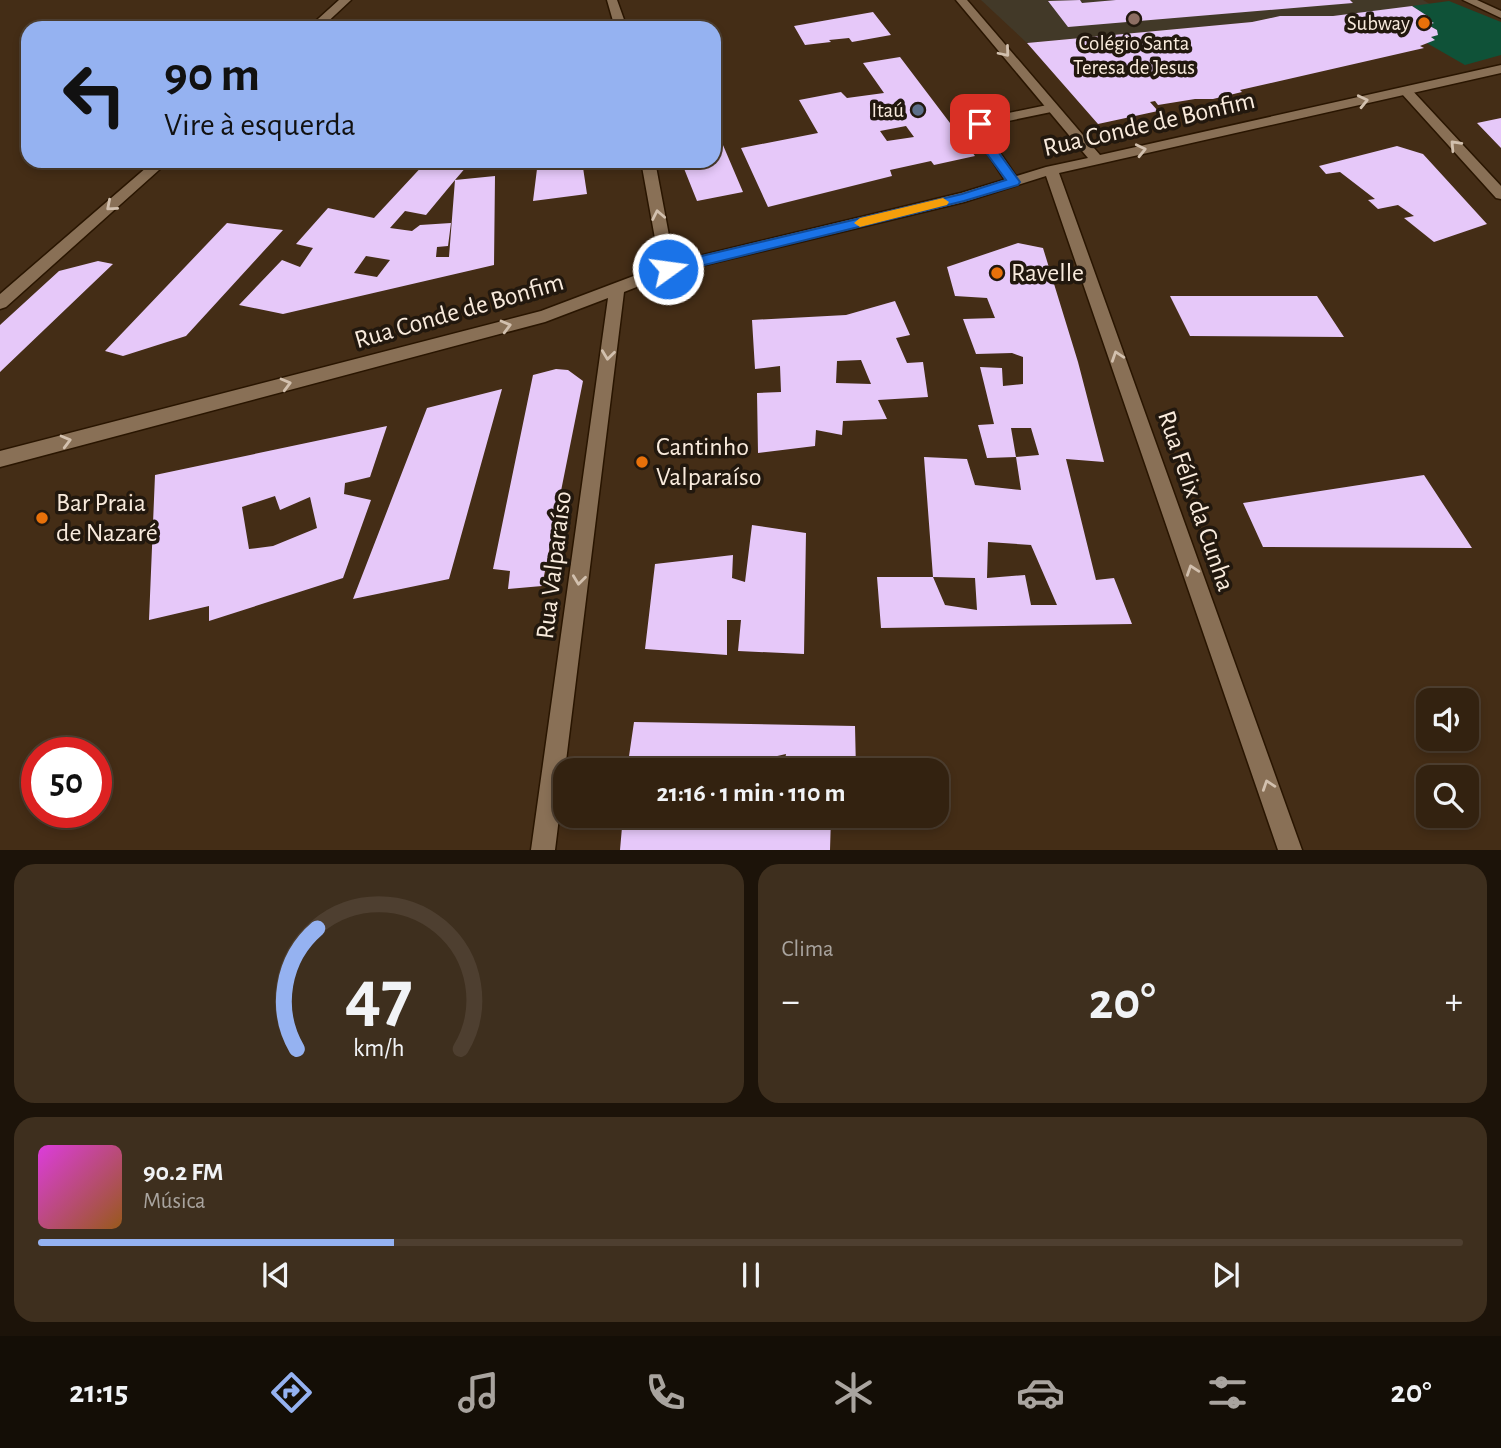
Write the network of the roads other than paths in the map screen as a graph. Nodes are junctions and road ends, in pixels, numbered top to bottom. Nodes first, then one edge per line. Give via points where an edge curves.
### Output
1 (346, 0) edge
2 (612, 0) edge
3 (961, 0) edge
4 (1468, 0) edge
5 (1501, 15) edge
6 (322, 21) edge
7 (619, 21) edge
8 (1501, 68) edge
9 (1406, 91) junction
10 (1052, 108) junction
11 (1097, 160) junction
12 (154, 168) edge
13 (649, 168) edge
14 (1051, 170) junction
15 (1013, 182) junction
16 (1501, 195) edge
17 (668, 269) junction
18 (617, 287) junction
19 (0, 303) edge
20 (0, 459) edge
21 (543, 849) edge
22 (1290, 849) edge

1 - 6 street
2 - 7 street
3 -> 10 street
4 - 5 street
8 - 9 street, Rua Conde de Bonfim
11 -> 9 street, Rua Conde de Bonfim
16 -> 9 street
10 - 11 street
10 - 15 street via 985,122 977,128
11 - 14 street, Rua Conde de Bonfim
12 -> 19 street
17 -> 13 street
14 - 15 street, Rua Conde de Bonfim
22 -> 14 street, Rua Félix da Cunha
15 - 17 street, Rua Conde de Bonfim
17 - 18 street, Rua Conde de Bonfim
20 -> 18 street, Rua Conde de Bonfim via 545,316
18 -> 21 street, Rua Valparaíso

